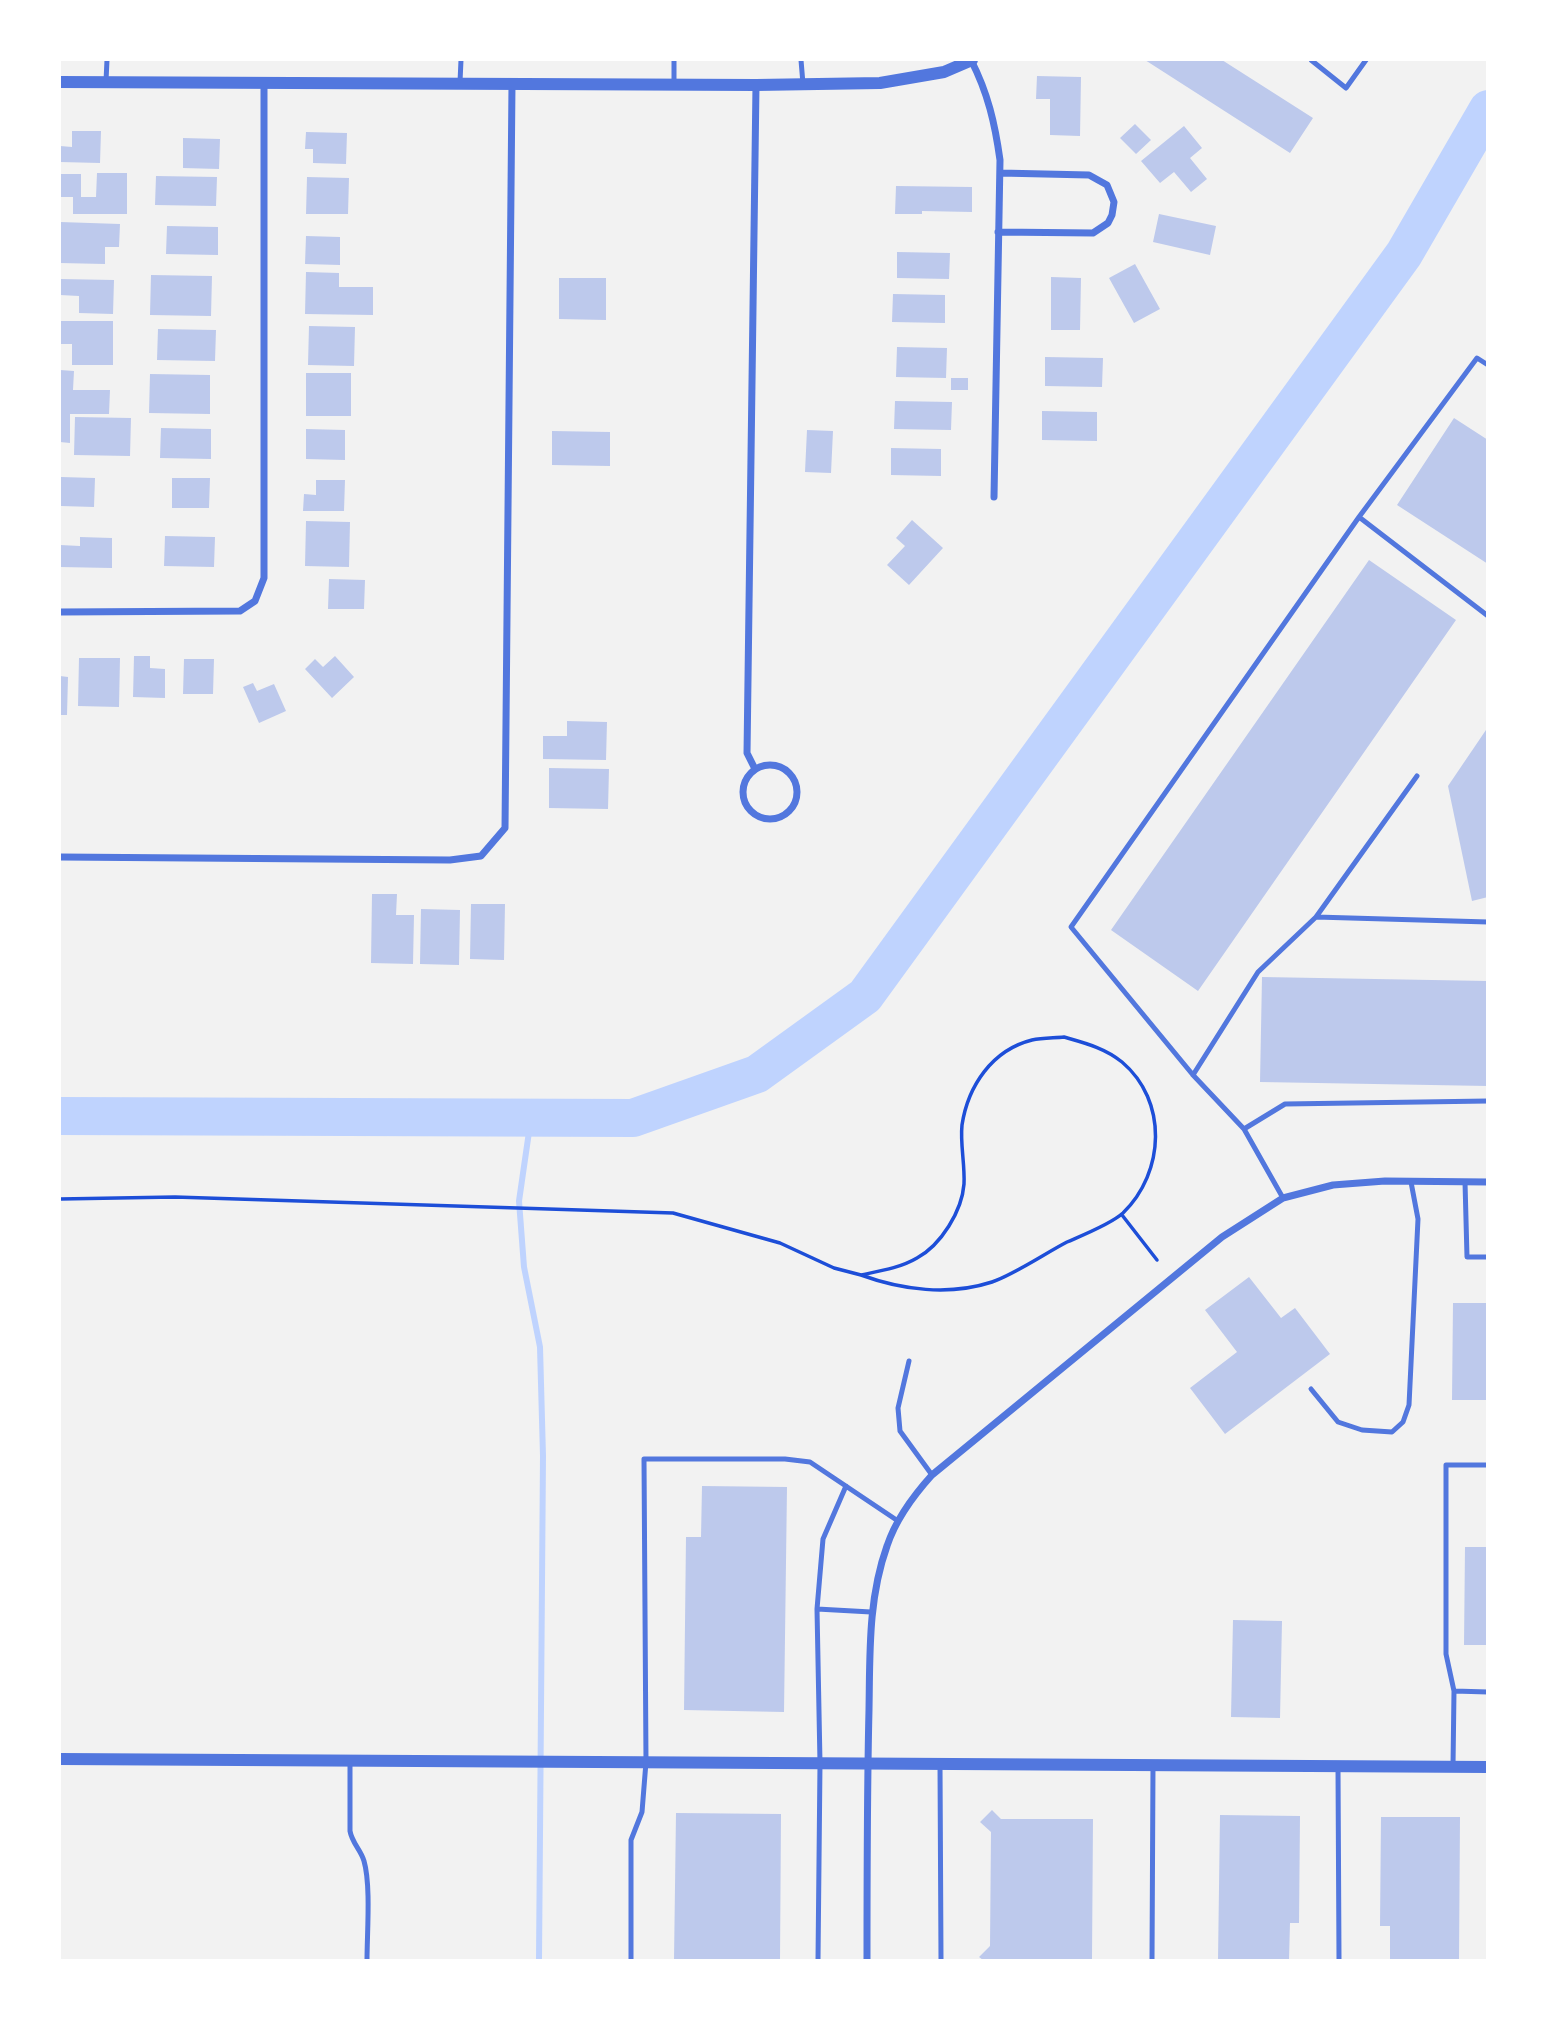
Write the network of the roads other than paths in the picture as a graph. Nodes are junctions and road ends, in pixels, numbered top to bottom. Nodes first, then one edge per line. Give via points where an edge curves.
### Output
1 (107, 60) edge
2 (461, 60) edge
3 (674, 60) edge
4 (801, 60) edge
5 (972, 60) edge
6 (1311, 60) edge
7 (1366, 60) edge
8 (60, 82) edge
9 (264, 82) junction
10 (460, 82) junction
11 (106, 83) junction
12 (512, 84) junction
13 (674, 85) junction
14 (756, 85) junction
15 (803, 85) junction
16 (1000, 173) junction
17 (998, 232) junction
18 (1488, 365) edge
19 (994, 497) dead end
20 (1359, 517) junction
21 (60, 612) edge
22 (1488, 616) edge
23 (755, 769) junction
24 (1417, 776) dead end
25 (60, 857) edge
26 (1316, 917) junction
27 (1488, 922) edge
28 (1193, 1074) junction
29 (1488, 1101) edge
30 (1244, 1129) junction
31 (1411, 1182) junction
32 (1465, 1182) junction
33 (1488, 1182) edge
34 (1283, 1198) junction
35 (1488, 1257) edge
36 (909, 1361) dead end
37 (1311, 1389) dead end
38 (1488, 1465) edge
39 (932, 1475) junction
40 (846, 1486) junction
41 (898, 1521) junction
42 (817, 1609) junction
43 (871, 1612) junction
44 (1454, 1692) junction
45 (1488, 1692) edge
46 (60, 1759) edge
47 (351, 1760) junction
48 (646, 1762) junction
49 (820, 1763) junction
50 (867, 1763) junction
51 (940, 1764) junction
52 (1153, 1765) junction
53 (1338, 1766) junction
54 (1453, 1767) junction
55 (1488, 1767) edge
56 (367, 1961) edge
57 (631, 1961) edge
58 (818, 1961) edge
59 (867, 1961) edge
60 (941, 1961) edge
61 (1152, 1961) edge
62 (1339, 1961) edge

1 - 11 lane
2 - 10 lane
3 - 13 lane
4 - 15 lane
5 - 15 street via 913,79
5 - 16 street via 991,106
6 - 7 lane via 1346,88
8 - 11 street
9 - 10 street
9 - 11 street
9 - 21 street via 264,578 255,601 240,611
10 - 12 street
12 - 13 street
12 - 25 street via 505,828 481,856 450,860
13 - 14 street
14 - 15 street
14 - 23 street via 747,753
16 - 17 street
16 - 17 street via 1089,175 1107,185 1114,202 1108,223 1093,233
17 - 19 street
18 - 20 lane via 1477,358
20 - 22 lane
20 - 28 lane via 1072,927
23 - 23 street via 743,787 747,807 764,819 785,816 797,798 793,778 776,766
24 - 26 lane
26 - 27 lane
26 - 28 lane via 1258,972
28 - 30 lane
29 - 30 lane via 1285,1104
30 - 34 lane
31 - 32 street
31 - 34 street via 1333,1185
31 - 37 lane via 1418,1219 1409,1405 1403,1422 1392,1432 1338,1422
32 - 33 street
32 - 35 lane via 1467,1257
34 - 39 street via 1222,1237
36 - 39 lane via 898,1408 900,1431
38 - 44 lane via 1446,1465 1446,1654
39 - 41 street
40 - 41 lane
40 - 42 lane via 823,1539
40 - 48 lane via 810,1462 644,1459
41 - 43 street via 887,1545
42 - 43 lane
42 - 49 lane
43 - 50 street
44 - 45 lane
44 - 54 lane
46 - 47 street
47 - 48 street
47 - 56 lane via 350,1831 366,1873
48 - 49 street
48 - 57 lane via 642,1812 631,1840
49 - 50 street
49 - 58 lane
50 - 51 street
50 - 59 street
51 - 52 street
51 - 60 lane
52 - 53 street
52 - 61 lane
53 - 54 street
53 - 62 lane
54 - 55 street

